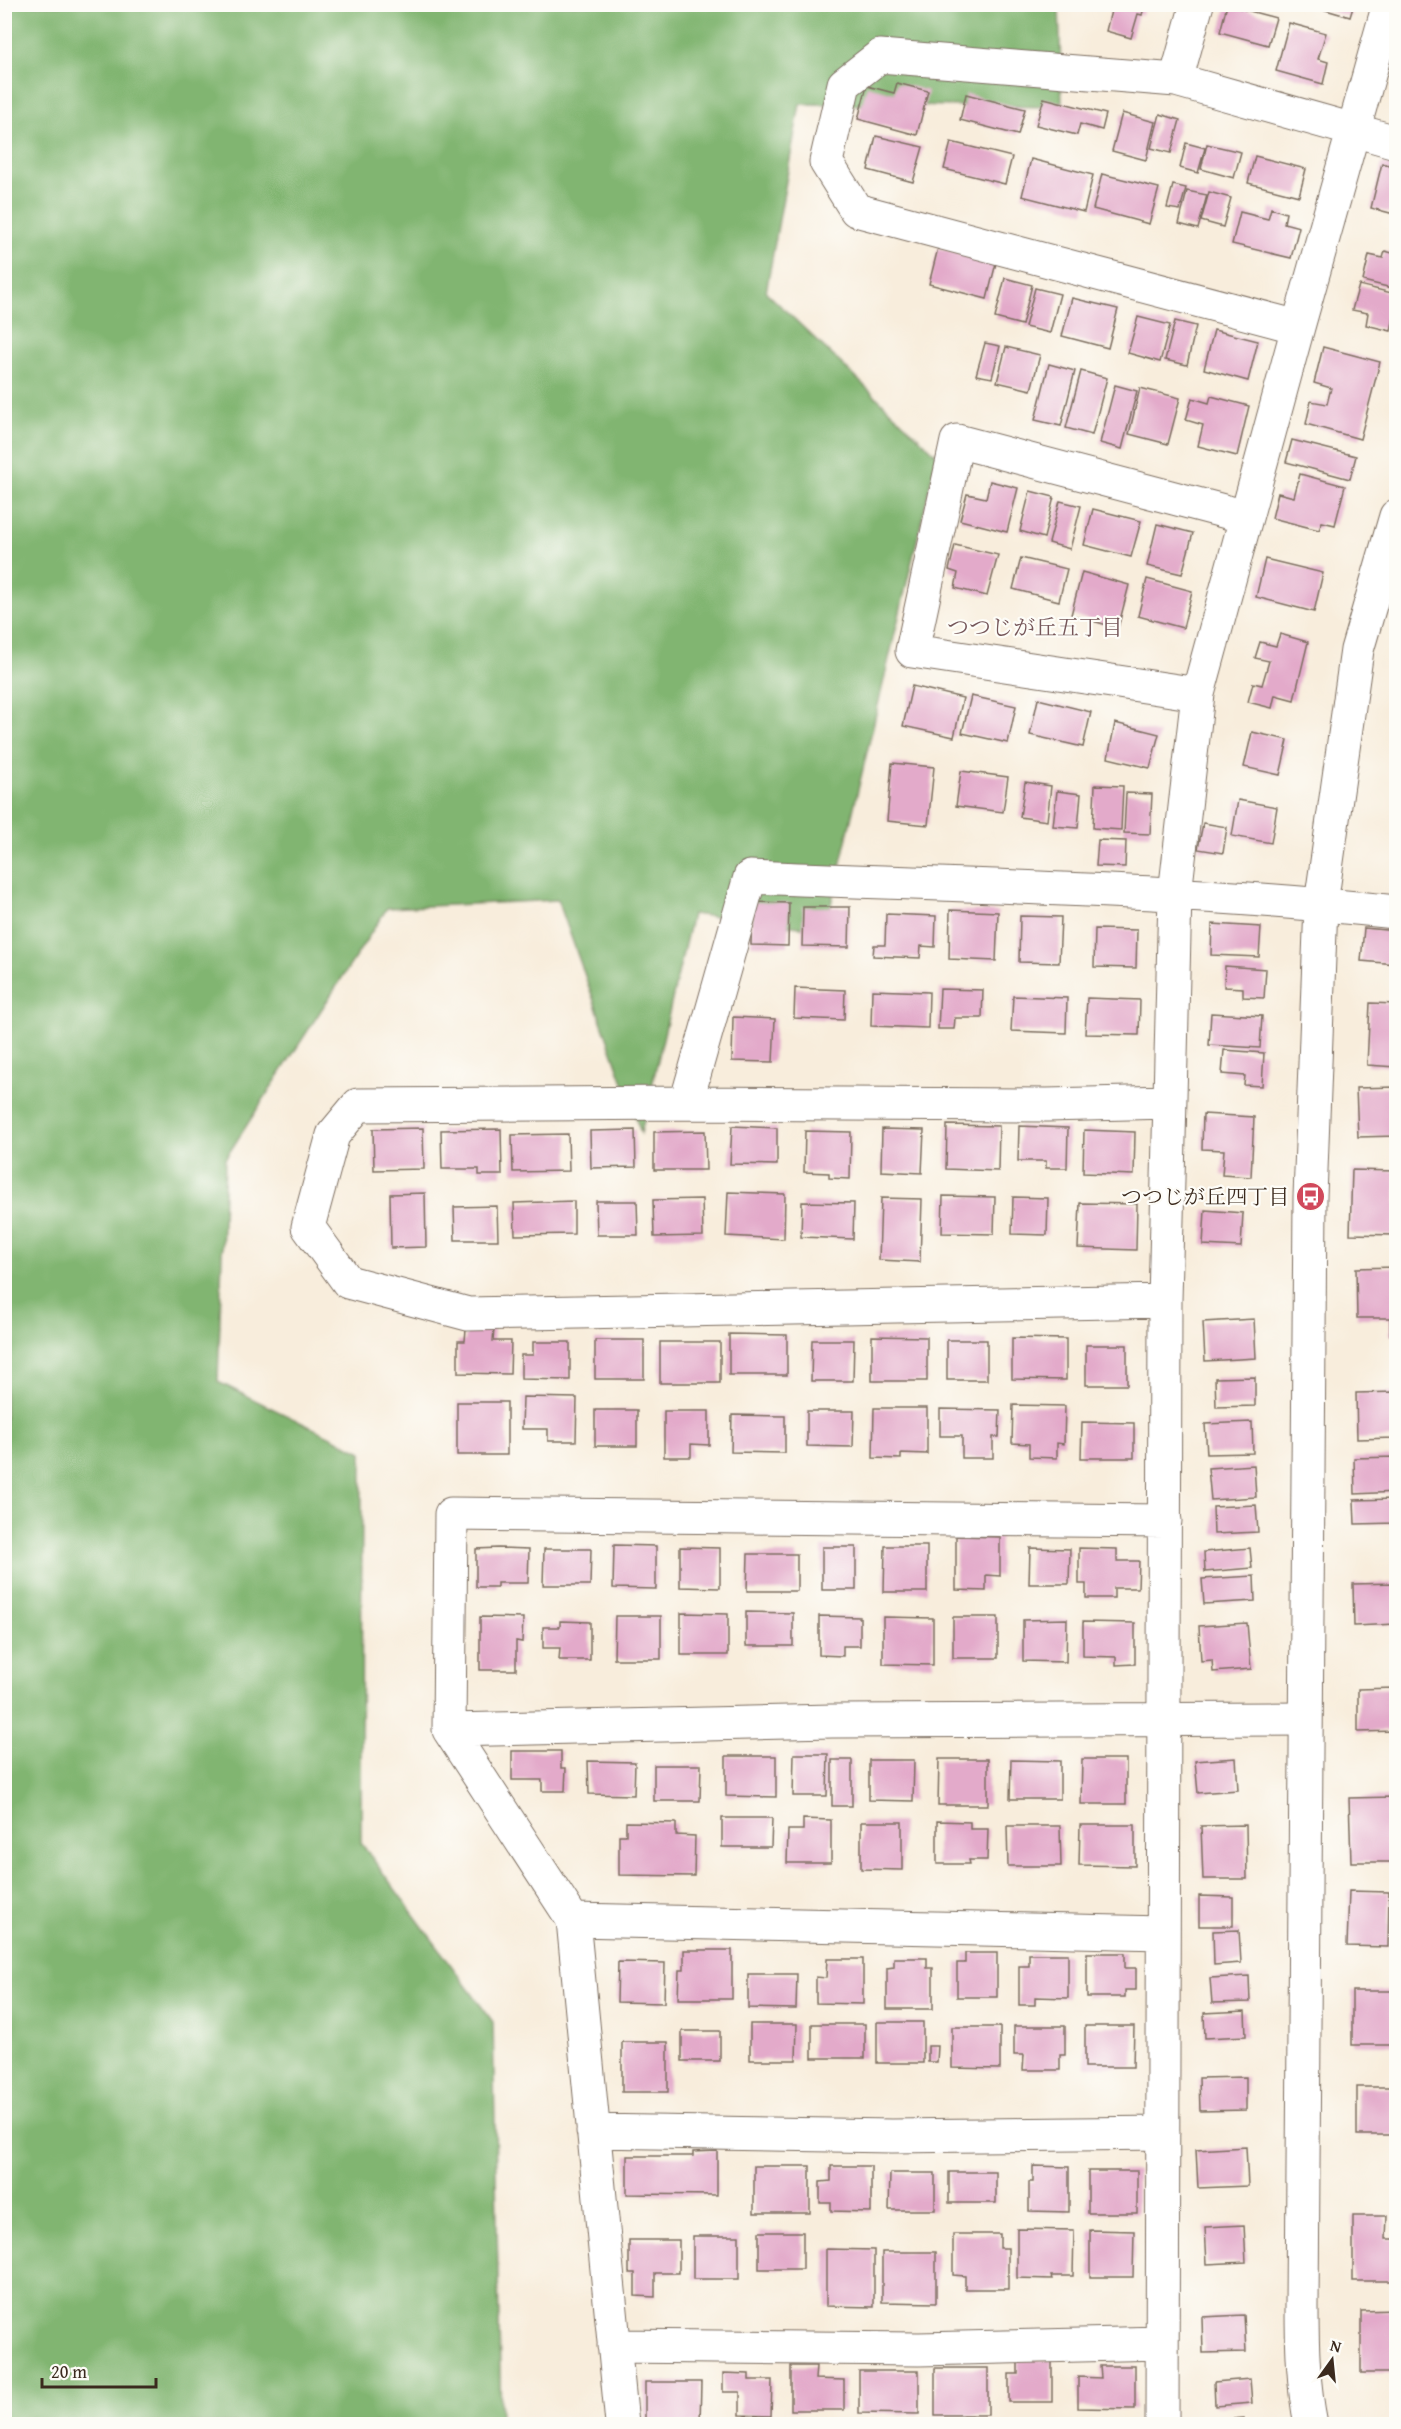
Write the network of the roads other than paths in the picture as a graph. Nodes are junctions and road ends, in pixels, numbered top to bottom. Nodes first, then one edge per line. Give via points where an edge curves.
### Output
1 (1197, 4) edge
2 (1389, 4) edge
3 (1176, 80) junction
4 (1354, 129) junction
5 (1396, 142) edge
6 (1298, 327) junction
7 (1396, 516) edge
8 (1246, 517) junction
9 (1198, 694) junction
10 (1175, 894) junction
11 (1321, 904) junction
12 (1396, 912) edge
13 (1169, 1102) junction
14 (686, 1103) junction
15 (1165, 1301) junction
16 (1165, 1521) junction
17 (1165, 1719) junction
18 (1305, 1719) junction
19 (449, 1730) junction
20 (573, 1920) junction
21 (1164, 1932) junction
22 (593, 2131) junction
23 (1163, 2133) junction
24 (1162, 2343) junction
25 (614, 2346) junction
26 (622, 2424) edge
27 (1162, 2424) edge
28 (1311, 2424) edge

1 - 3 street
2 - 4 street
3 - 4 street
3 - 6 street via 880,56 844,84 825,162 856,210
4 - 5 street
4 - 6 street
6 - 8 street
7 - 11 street via 1357,650
8 - 9 street
8 - 9 street via 957,441 912,651
9 - 10 street
10 - 11 street
10 - 13 street
10 - 14 street via 750,877
11 - 12 street
11 - 18 street via 1310,1197
13 - 14 street
13 - 15 street
14 - 15 street via 358,1105 333,1135 308,1227 348,1282 468,1314
15 - 16 street
16 - 17 street
16 - 19 street via 451,1514
17 - 18 street
17 - 19 street via 832,1721
17 - 21 street
18 - 28 street via 1302,2353
19 - 20 street
20 - 21 street
20 - 22 street
21 - 23 street
22 - 23 street via 892,2136
22 - 25 street
23 - 24 street
24 - 25 street via 919,2349
24 - 27 street
25 - 26 street

